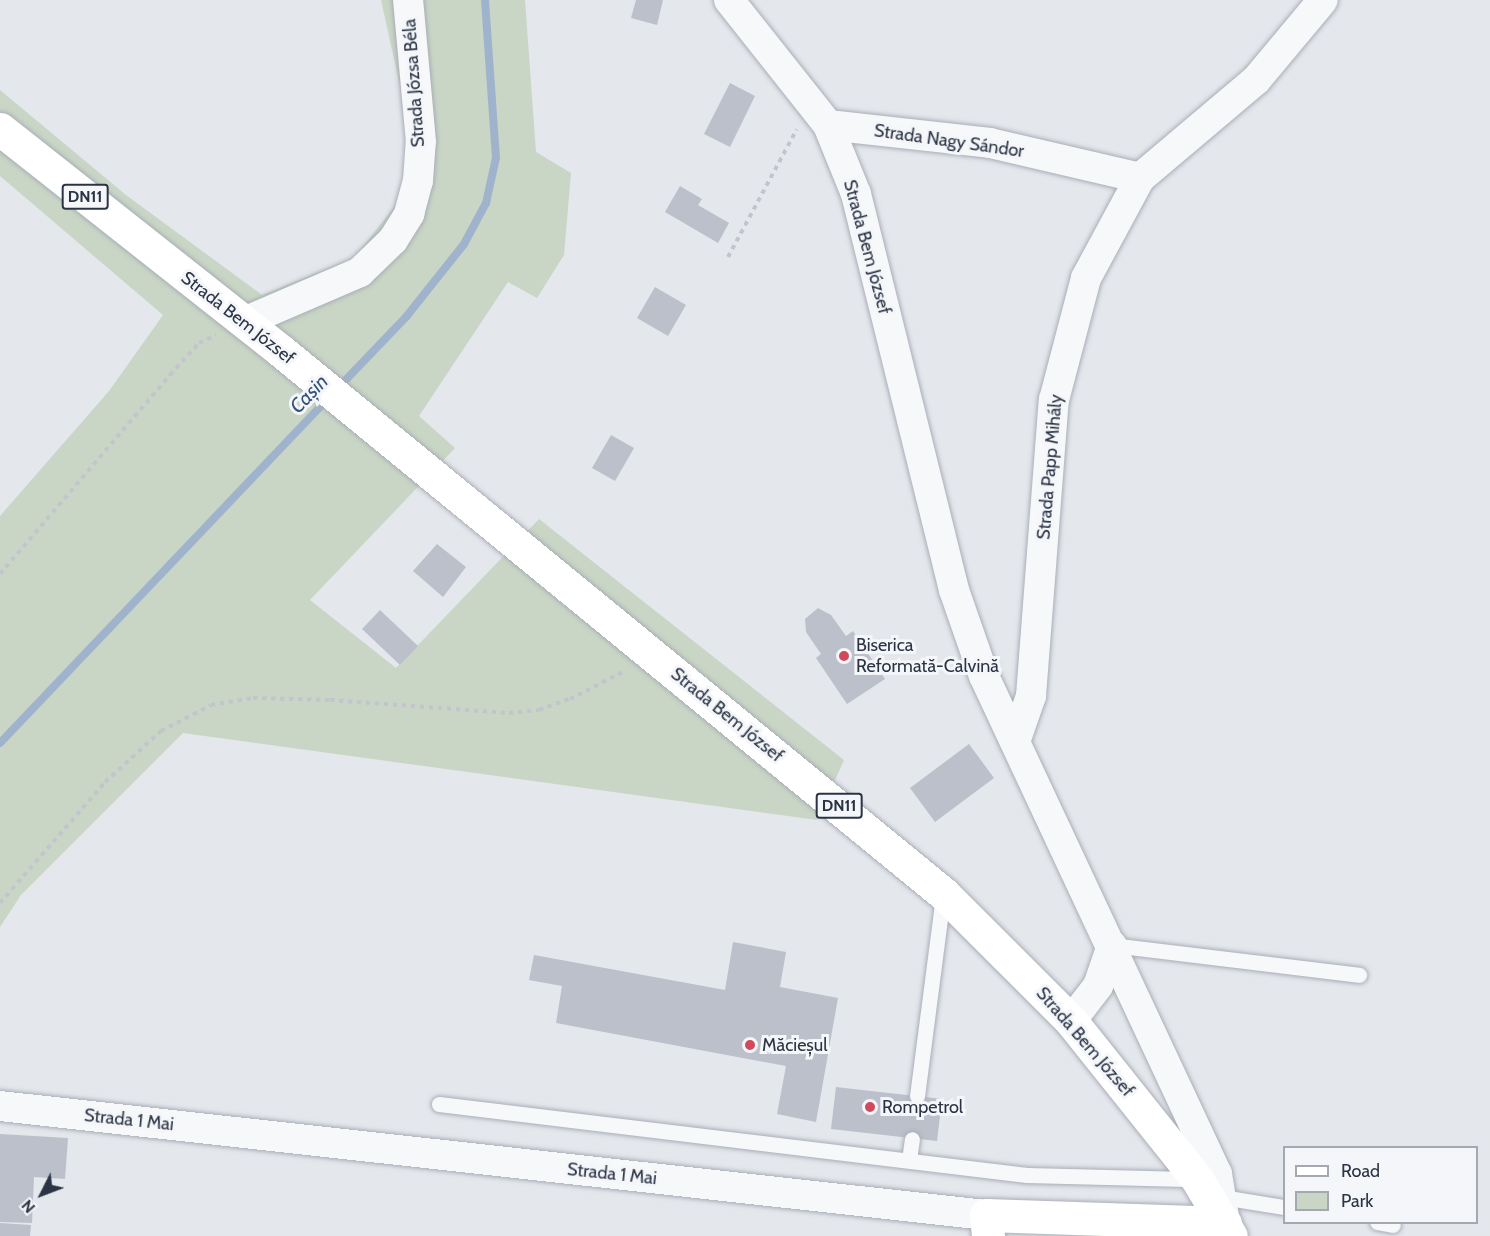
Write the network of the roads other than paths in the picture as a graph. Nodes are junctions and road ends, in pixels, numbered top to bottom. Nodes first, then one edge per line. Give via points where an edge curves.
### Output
1 (408, 0) edge
2 (729, 0) edge
3 (1323, 0) edge
4 (819, 115) junction
5 (0, 129) edge
6 (1140, 178) junction
7 (244, 322) junction
8 (1017, 739) junction
9 (944, 894) junction
10 (1112, 945) junction
11 (1359, 975) dead end
12 (1071, 1021) junction
13 (917, 1096) dead end
14 (439, 1104) dead end
15 (0, 1106) edge
16 (912, 1139) dead end
17 (909, 1160) junction
18 (1283, 1207) edge
19 (1219, 1209) edge
20 (987, 1226) edge

1 - 7 street, Strada Józsa Béla via 421,142 418,181 409,214 393,240 360,272
2 - 4 street, Strada Bem József
3 - 6 street, Strada Papp Mihály via 1256,80
4 - 6 street, Strada Nagy Sándor via 990,143
4 - 8 street, Strada Bem József via 856,194 954,590 984,676
5 - 7 main road, Strada Bem József / DN11
6 - 8 street, Strada Papp Mihály via 1086,279 1054,400 1031,696
7 - 9 main road, Strada Bem József / DN11
8 - 10 street, Strada Bem József
9 - 12 main road, Strada Bem József / DN11
9 - 13 lane
10 - 11 lane
10 - 12 street via 1098,986
10 - 19 street, Strada Bem József via 1217,1174
12 - 19 main road, Strada Bem József / DN11
14 - 17 lane
15 - 20 street, Strada 1 Mai
16 - 17 lane
17 - 19 lane via 1027,1175
18 - 19 lane
19 - 20 main road, Strada 1 Mai

